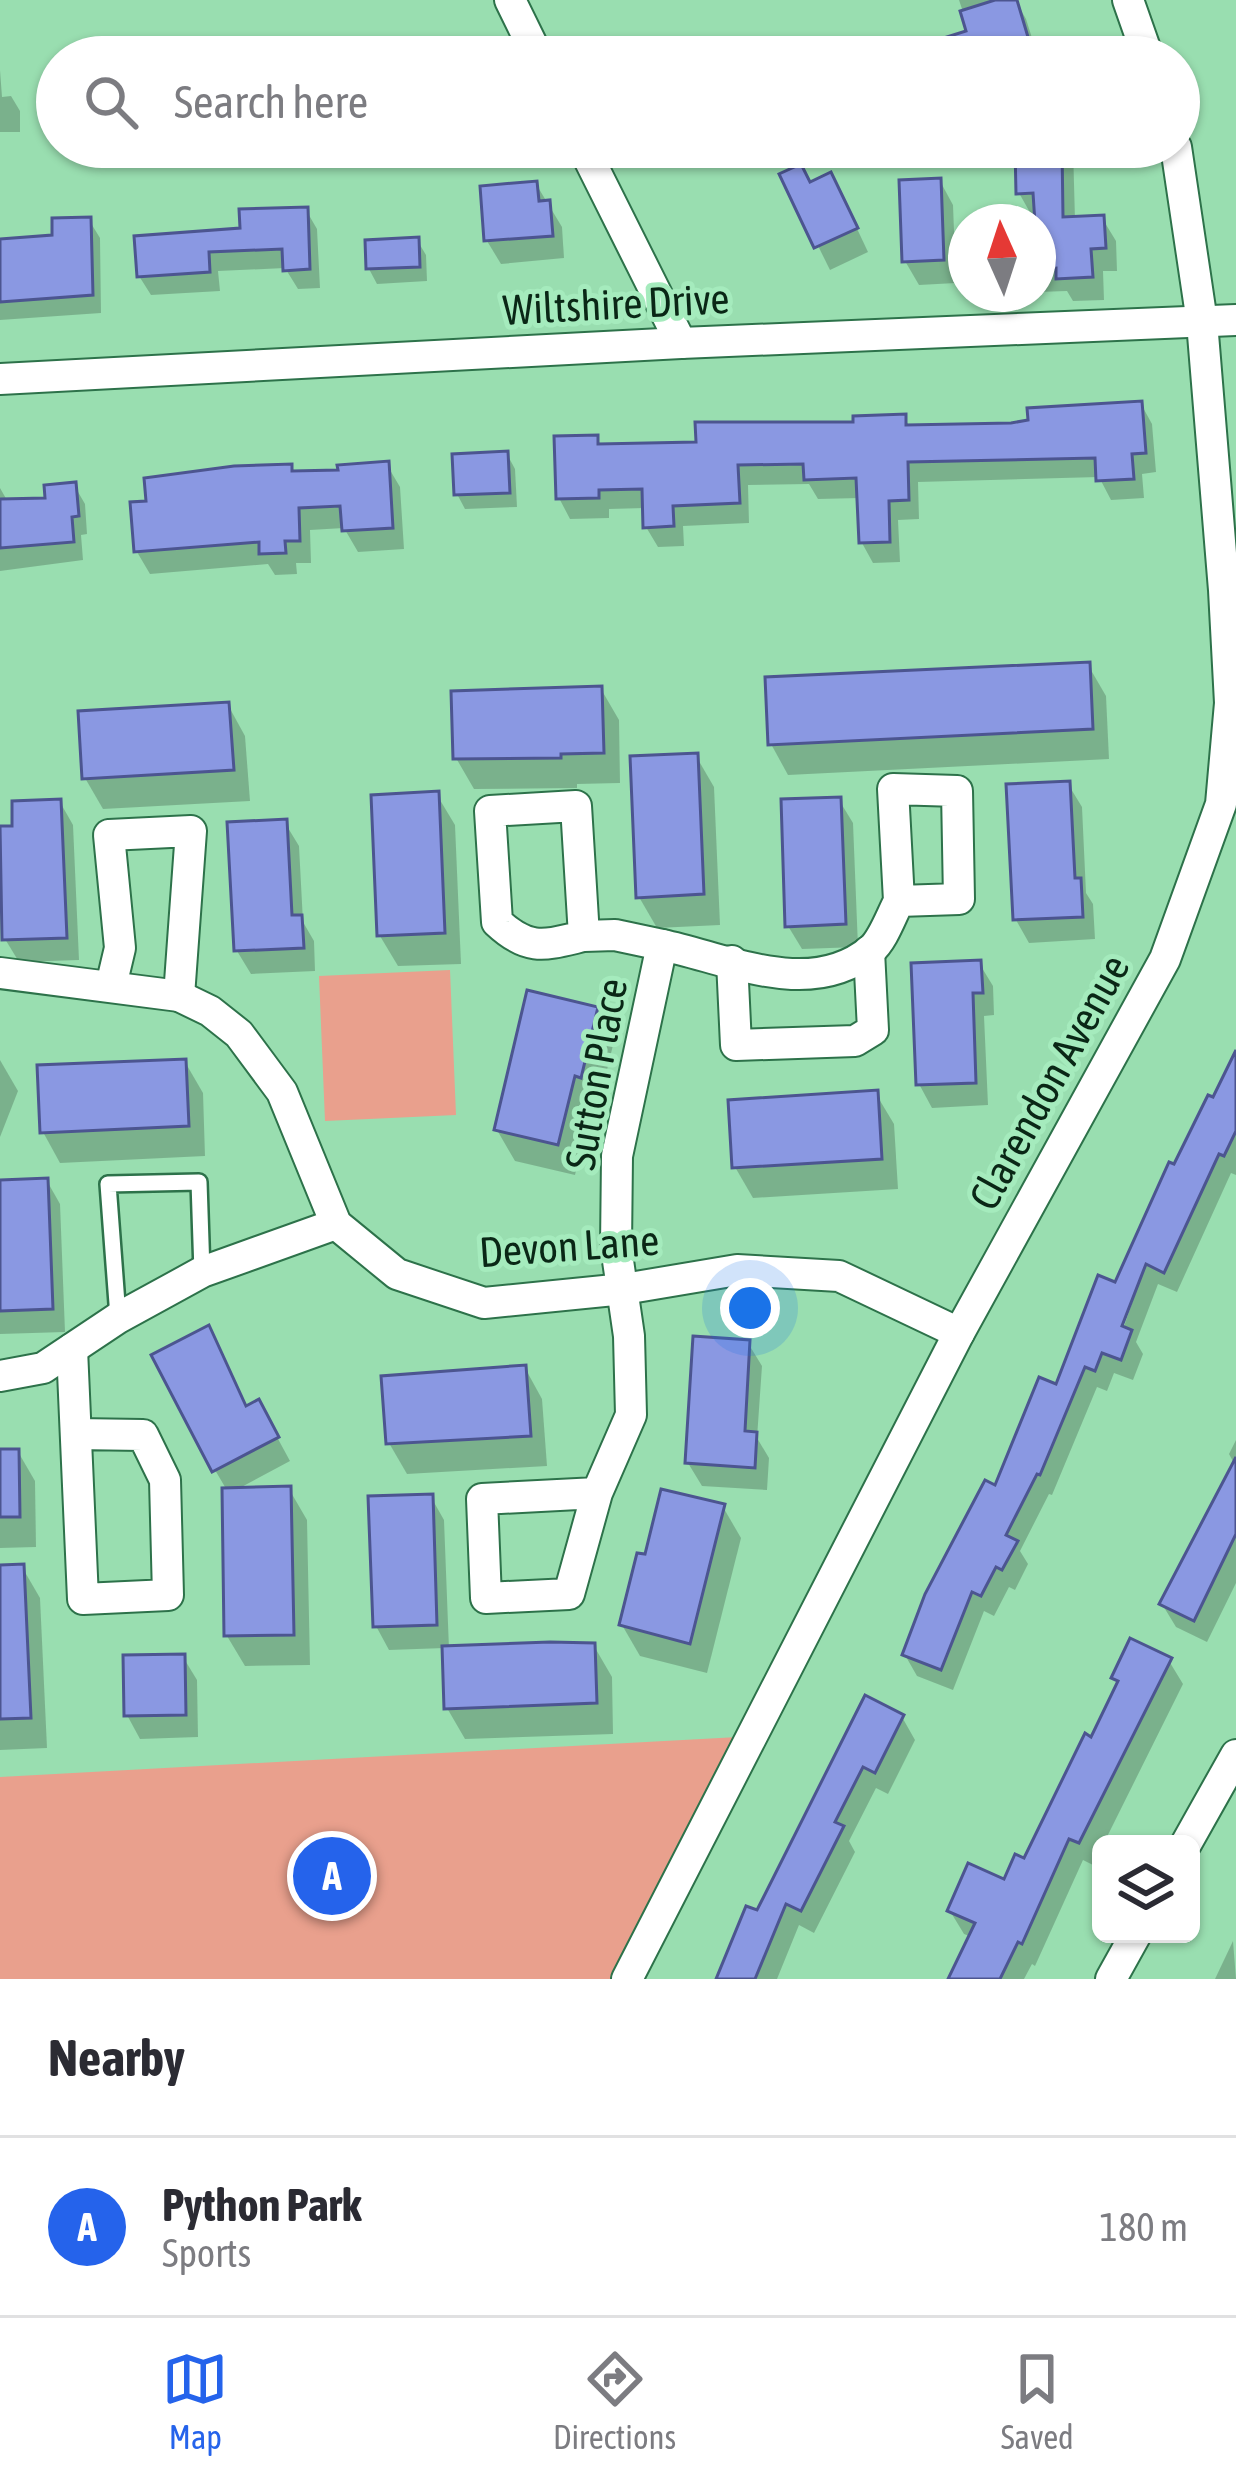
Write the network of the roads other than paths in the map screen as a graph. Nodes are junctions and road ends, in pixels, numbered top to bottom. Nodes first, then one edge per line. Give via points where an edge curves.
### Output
1 (510, 0) edge
2 (1128, 0) edge
3 (528, 36) edge
4 (1141, 36) edge
5 (594, 168) edge
6 (1179, 168) edge
7 (1236, 320) edge
8 (1202, 322) junction
9 (681, 343) junction
10 (0, 379) edge
11 (1229, 805) edge
12 (899, 902) dead end
13 (584, 936) junction
14 (662, 945) junction
15 (869, 951) junction
16 (732, 961) junction
17 (0, 973) edge
18 (111, 986) junction
19 (179, 996) junction
20 (336, 1224) junction
21 (202, 1272) junction
22 (624, 1289) junction
23 (118, 1318) junction
24 (959, 1333) junction
25 (73, 1348) junction
26 (0, 1376) edge
27 (76, 1434) junction
28 (597, 1492) junction
29 (1236, 1755) edge
30 (1191, 1835) edge
31 (1131, 1943) edge
32 (627, 1979) edge
33 (1111, 1979) edge

1 - 3 street
2 - 4 street
5 - 9 street
6 - 8 street, Clarendon Avenue
7 - 8 street, Wiltshire Drive
8 - 9 street, Wiltshire Drive
8 - 11 street, Clarendon Avenue via 1230,703
9 - 10 street, Wiltshire Drive
11 - 24 street, Clarendon Avenue via 1166,959
12 - 15 street
13 - 13 street, Sutton Place via 576,806 490,812 497,922 540,946
13 - 14 street, Sutton Place
14 - 16 street, Sutton Place
14 - 22 street, Sutton Place via 617,1156
15 - 16 street, Sutton Place via 798,977
15 - 16 street via 873,1030 855,1041 736,1046
17 - 18 street, Devon Lane
18 - 19 street, Devon Lane
18 - 19 street via 120,948 110,835 191,831
19 - 20 street, Devon Lane via 210,1011 261,1060
20 - 21 street
20 - 22 street, Devon Lane via 397,1274 484,1304
21 - 23 street
21 - 23 lane via 199,1182 108,1184
22 - 24 street, Devon Lane via 737,1270 839,1276
22 - 28 street, Sutton Place via 631,1415
23 - 25 street
24 - 32 street, Clarendon Avenue
25 - 26 street via 43,1368
25 - 27 street
27 - 27 street via 83,1598 168,1594 166,1480 143,1436
28 - 28 street, Sutton Place via 569,1594 486,1598 482,1499
29 - 30 street
31 - 33 street

